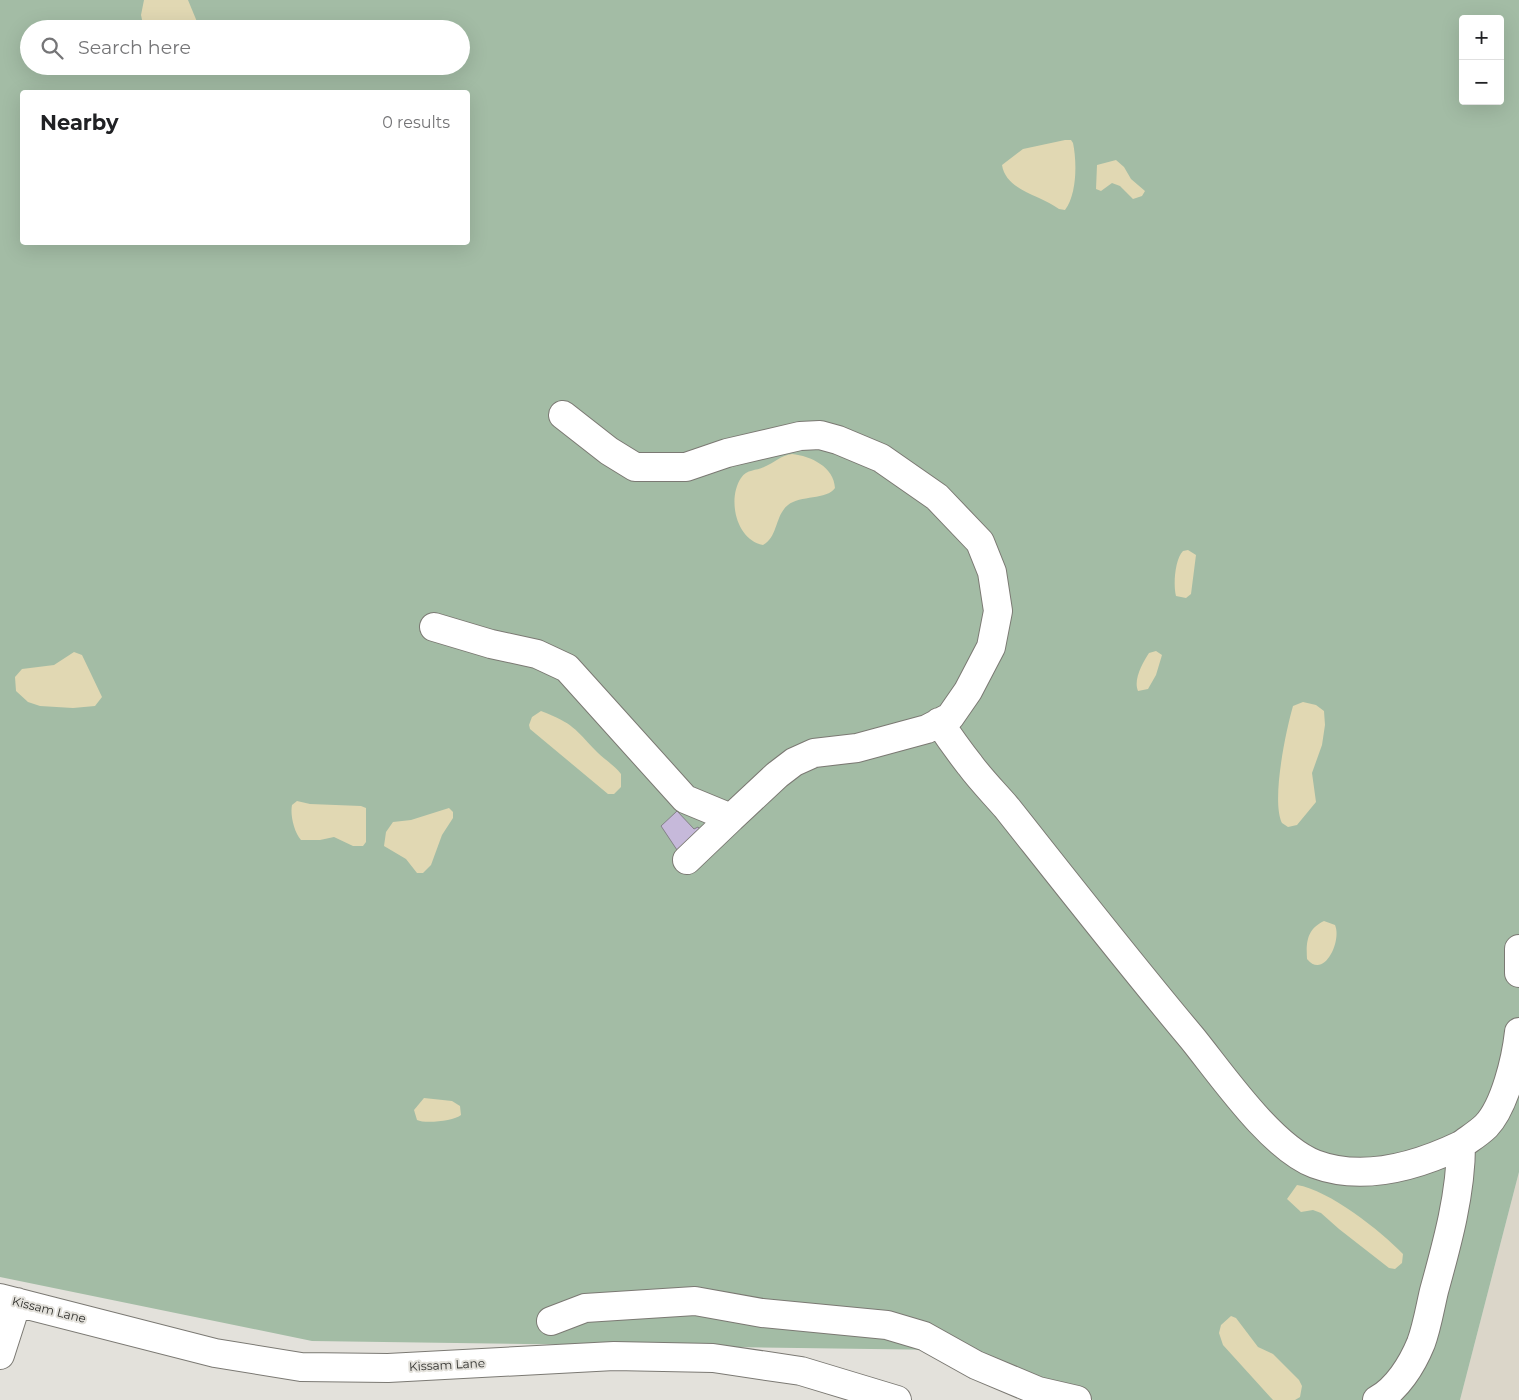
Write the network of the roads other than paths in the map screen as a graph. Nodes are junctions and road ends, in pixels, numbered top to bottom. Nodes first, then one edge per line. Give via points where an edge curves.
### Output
1 (563, 415) dead end
2 (434, 627) dead end
3 (939, 722) junction
4 (731, 818) junction
5 (686, 860) dead end
6 (1519, 949) edge
7 (1519, 973) edge
8 (1519, 1032) edge
9 (1461, 1145) junction
10 (9, 1300) edge
11 (552, 1321) dead end
12 (0, 1355) edge
13 (896, 1400) edge
14 (1076, 1400) edge
15 (1377, 1400) edge

1 - 3 street via 635,467 686,467 775,440 820,435 881,458 937,497 980,542 992,572 998,611 991,647 950,717
2 - 4 street via 537,654 567,668 685,799
3 - 4 street via 927,729 857,748 814,753 794,762
3 - 9 street via 971,767 1229,1086 1297,1155 1342,1171 1372,1170 1404,1168
4 - 5 street
6 - 7 street
8 - 9 street via 1500,1103 1486,1126
9 - 15 street via 1461,1171 1421,1343 1406,1372 1387,1395
10 - 12 street
10 - 13 street, Kissam Lane via 215,1353 301,1367 388,1368 614,1356 713,1358 801,1372
11 - 14 street via 586,1308 695,1301 762,1313 887,1325 924,1336 976,1365 1038,1391

